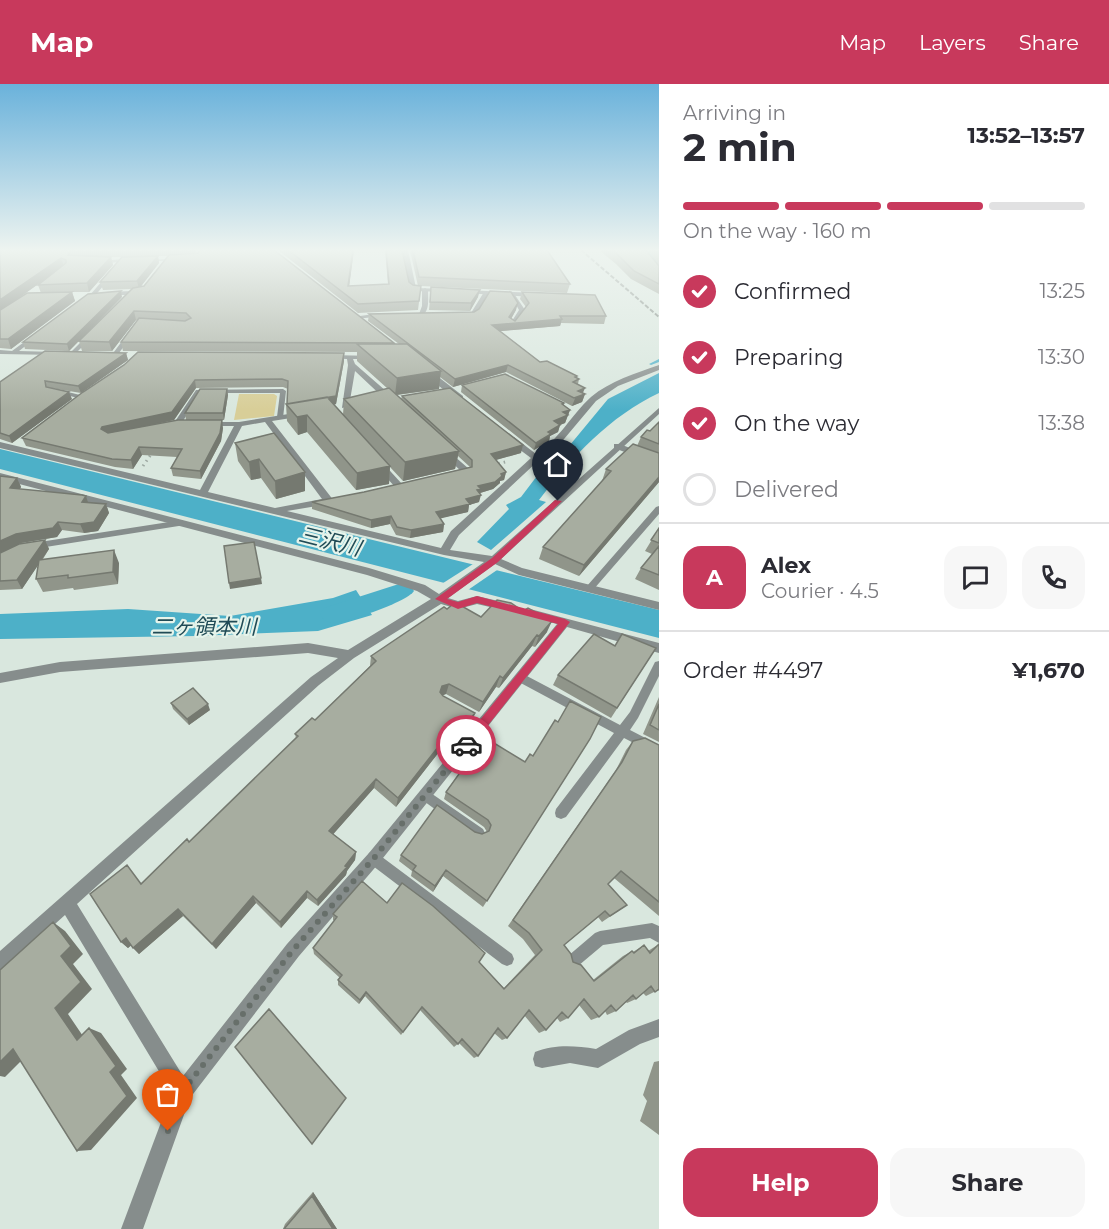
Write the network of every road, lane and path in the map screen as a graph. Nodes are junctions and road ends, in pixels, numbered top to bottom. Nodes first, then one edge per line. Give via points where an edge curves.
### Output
1 (425, 303) edge
2 (479, 303) edge
3 (518, 303) edge
4 (346, 309) edge
5 (411, 314) edge
6 (422, 314) junction
7 (432, 314) edge
8 (452, 314) edge
9 (389, 315) edge
10 (356, 317) junction
11 (364, 323) edge
12 (513, 324) edge
13 (41, 331) edge
14 (132, 331) edge
15 (94, 332) edge
16 (0, 352) edge
17 (14, 352) junction
18 (71, 355) junction
19 (82, 355) edge
20 (103, 356) edge
21 (114, 356) junction
22 (126, 356) edge
23 (325, 357) edge
24 (384, 357) edge
25 (350, 361) junction
26 (659, 367) edge
27 (425, 370) edge
28 (461, 388) edge
29 (51, 390) edge
30 (450, 391) junction
31 (90, 392) edge
32 (441, 393) edge
33 (82, 397) junction
34 (391, 400) junction
35 (379, 401) edge
36 (74, 403) edge
37 (400, 403) edge
38 (356, 404) edge
39 (467, 404) edge
40 (659, 410) edge
41 (571, 411) edge
42 (309, 412) edge
43 (580, 415) junction
44 (281, 417) junction
45 (267, 420) junction
46 (187, 424) edge
47 (198, 424) edge
48 (238, 424) junction
49 (173, 426) junction
50 (157, 430) edge
51 (502, 431) edge
52 (279, 438) junction
53 (268, 440) edge
54 (0, 445) edge
55 (617, 446) junction
56 (441, 447) edge
57 (236, 448) edge
58 (225, 451) junction
59 (368, 452) edge
60 (533, 462) junction
61 (659, 463) edge
62 (466, 471) junction
63 (455, 473) edge
64 (136, 477) junction
65 (1, 479) edge
66 (565, 479) dead end
67 (410, 483) edge
68 (204, 493) junction
69 (340, 499) edge
70 (329, 501) junction
71 (659, 509) edge
72 (274, 511) junction
73 (182, 523) junction
74 (21, 548) edge
75 (444, 552) junction
76 (491, 562) junction
77 (590, 588) junction
78 (439, 599) junction
79 (659, 606) edge
80 (565, 622) junction
81 (659, 648) edge
82 (350, 655) junction
83 (659, 665) edge
84 (0, 678) edge
85 (521, 678) junction
86 (622, 730) junction
87 (659, 751) edge
88 (425, 795) junction
89 (561, 813) dead end
90 (478, 833) edge
91 (374, 858) junction
92 (66, 902) junction
93 (659, 936) edge
94 (507, 959) dead end
95 (573, 961) edge
96 (0, 962) edge
97 (659, 1028) edge
98 (542, 1059) dead end
99 (182, 1092) junction
100 (132, 1229) edge

1 - 6 lane
2 - 8 lane via 472,315
3 - 12 lane via 522,310
4 - 10 street
5 - 6 lane
6 - 7 lane
9 - 10 lane
10 - 11 street
13 - 17 lane
14 - 21 lane
15 - 18 street
16 - 17 lane
17 - 18 lane
18 - 19 street
20 - 21 street
21 - 22 street
23 - 25 street
24 - 25 street
25 - 34 street
25 - 38 street via 341,407
26 - 43 street via 602,392
27 - 30 street
28 - 30 lane
29 - 33 lane
30 - 32 street
30 - 39 street
31 - 33 lane
33 - 36 lane
34 - 35 street
34 - 37 street
40 - 55 street
41 - 43 lane
42 - 44 street
43 - 60 street via 548,452
44 - 45 street
44 - 49 lane via 283,391 198,391
45 - 48 street
45 - 52 street
46 - 49 street
47 - 48 street
48 - 58 street
49 - 50 lane
49 - 64 path
51 - 60 street
52 - 53 street
52 - 70 street
54 - 64 street via 19,445
55 - 61 lane
55 - 76 street
56 - 62 street
57 - 58 street
58 - 68 street
59 - 67 street via 395,487
60 - 62 path via 517,459
60 - 66 path
60 - 75 street via 455,533
62 - 63 street
64 - 68 street
65 - 73 street
68 - 72 street
69 - 70 street
70 - 72 street
71 - 77 lane
72 - 75 street
73 - 74 lane
73 - 78 street via 369,572 421,588
75 - 76 street
76 - 77 street
76 - 78 street
77 - 79 street
78 - 80 street via 458,605 477,600
78 - 82 street
80 - 81 street
80 - 85 street
82 - 84 street via 308,648 60,667
82 - 92 street via 315,681
83 - 86 lane
85 - 86 lane
85 - 88 street via 480,719
86 - 87 lane
86 - 89 lane
88 - 90 lane
88 - 91 street
91 - 94 lane
91 - 99 street via 293,950
92 - 96 street
92 - 99 street
93 - 95 lane via 652,930 600,938
97 - 98 street via 635,1036 598,1059 570,1054
99 - 100 street

